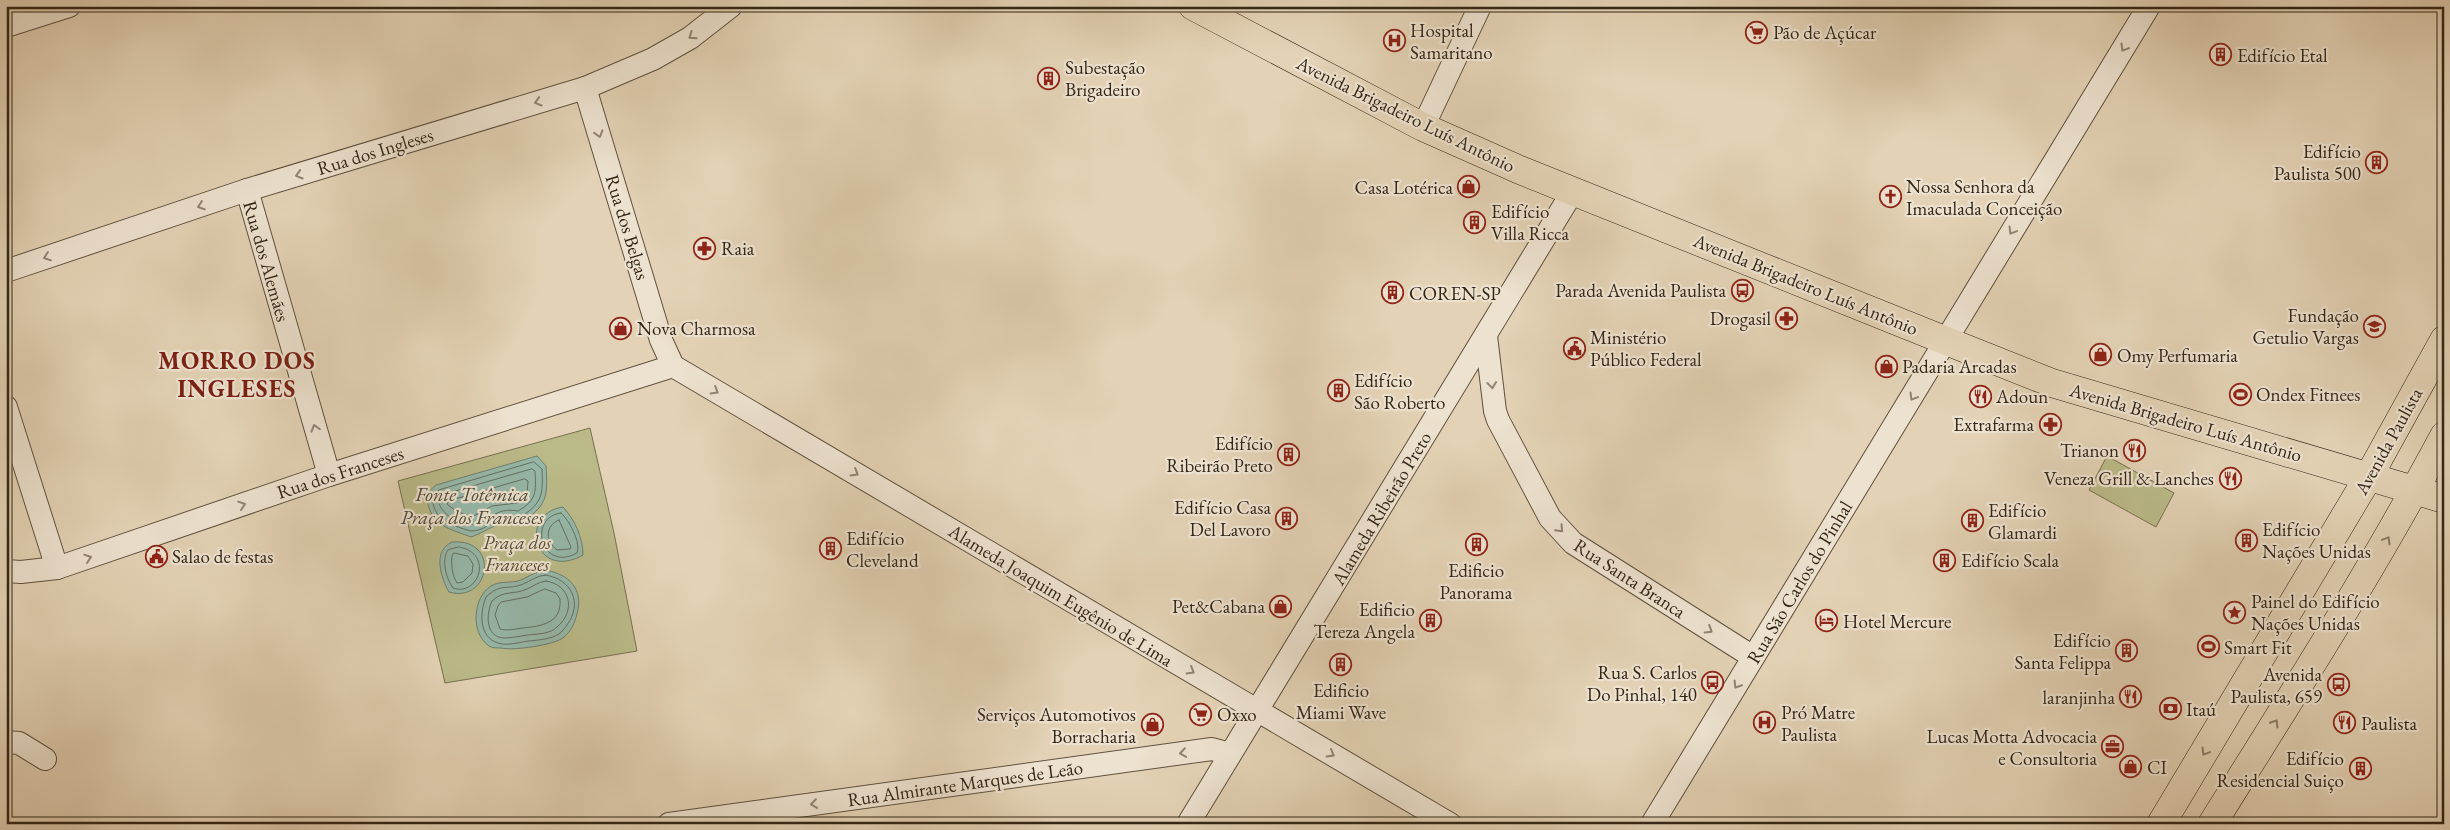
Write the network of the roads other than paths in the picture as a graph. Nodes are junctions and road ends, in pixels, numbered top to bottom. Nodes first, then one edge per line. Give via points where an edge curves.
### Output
1 (70, 6) edge
2 (730, 6) edge
3 (1193, 6) edge
4 (1480, 6) edge
5 (2149, 6) edge
6 (6, 26) edge
7 (585, 88) junction
8 (1423, 127) junction
9 (247, 190) junction
10 (1574, 191) junction
11 (6, 271) edge
12 (1486, 336) junction
13 (1946, 340) junction
14 (2444, 340) edge
15 (673, 366) junction
16 (6, 407) edge
17 (2444, 436) edge
18 (329, 475) junction
19 (2369, 476) junction
20 (2416, 490) junction
21 (2444, 499) edge
22 (57, 568) junction
23 (6, 572) edge
24 (1753, 657) junction
25 (1257, 710) junction
26 (6, 742) edge
27 (1230, 754) junction
28 (45, 758) dead end
29 (669, 824) edge
30 (1188, 824) edge
31 (1450, 824) edge
32 (1652, 824) edge
33 (2162, 824) edge
34 (2212, 824) edge

1 - 6 street
2 -> 7 street, Rua dos Ingleses via 690,38 660,55
3 - 8 main road, Avenida Brigadeiro Luís Antônio
4 - 8 street
5 -> 13 street, Rua São Carlos do Pinhal
7 -> 9 street, Rua dos Ingleses
7 -> 15 street, Rua dos Belgas via 661,340
8 - 10 main road, Avenida Brigadeiro Luís Antônio
9 -> 11 street, Rua dos Ingleses
18 -> 9 street, Rua dos Alemães
10 - 12 street, Alameda Ribeirão Preto
10 - 13 main road, Avenida Brigadeiro Luís Antônio
12 -> 24 street, Rua Santa Branca via 1495,411 1550,518 1573,543
12 - 25 street, Alameda Ribeirão Preto
13 - 19 main road, Avenida Brigadeiro Luís Antônio via 2052,383
13 -> 24 street, Rua São Carlos do Pinhal
14 - 19 main road, Avenida Paulista
15 - 18 street, Rua dos Franceses
15 -> 25 street, Alameda Joaquim Eugênio de Lima
16 - 22 street
17 - 20 main road
22 -> 18 street, Rua dos Franceses
19 - 20 main road, Avenida Brigadeiro Luís Antônio
19 -> 33 main road, Avenida Paulista
20 - 21 main road, Avenida Brigadeiro Luís Antônio
34 -> 20 main road
22 - 23 street, Rua dos Franceses
24 -> 32 street, Rua São Carlos do Pinhal
25 - 27 street, Alameda Ribeirão Preto
25 -> 31 street, Alameda Joaquim Eugênio de Lima
26 - 28 street via 19,743
27 -> 29 street, Rua Almirante Marques de Leão via 1212,749
27 - 30 street, Alameda Ribeirão Preto

